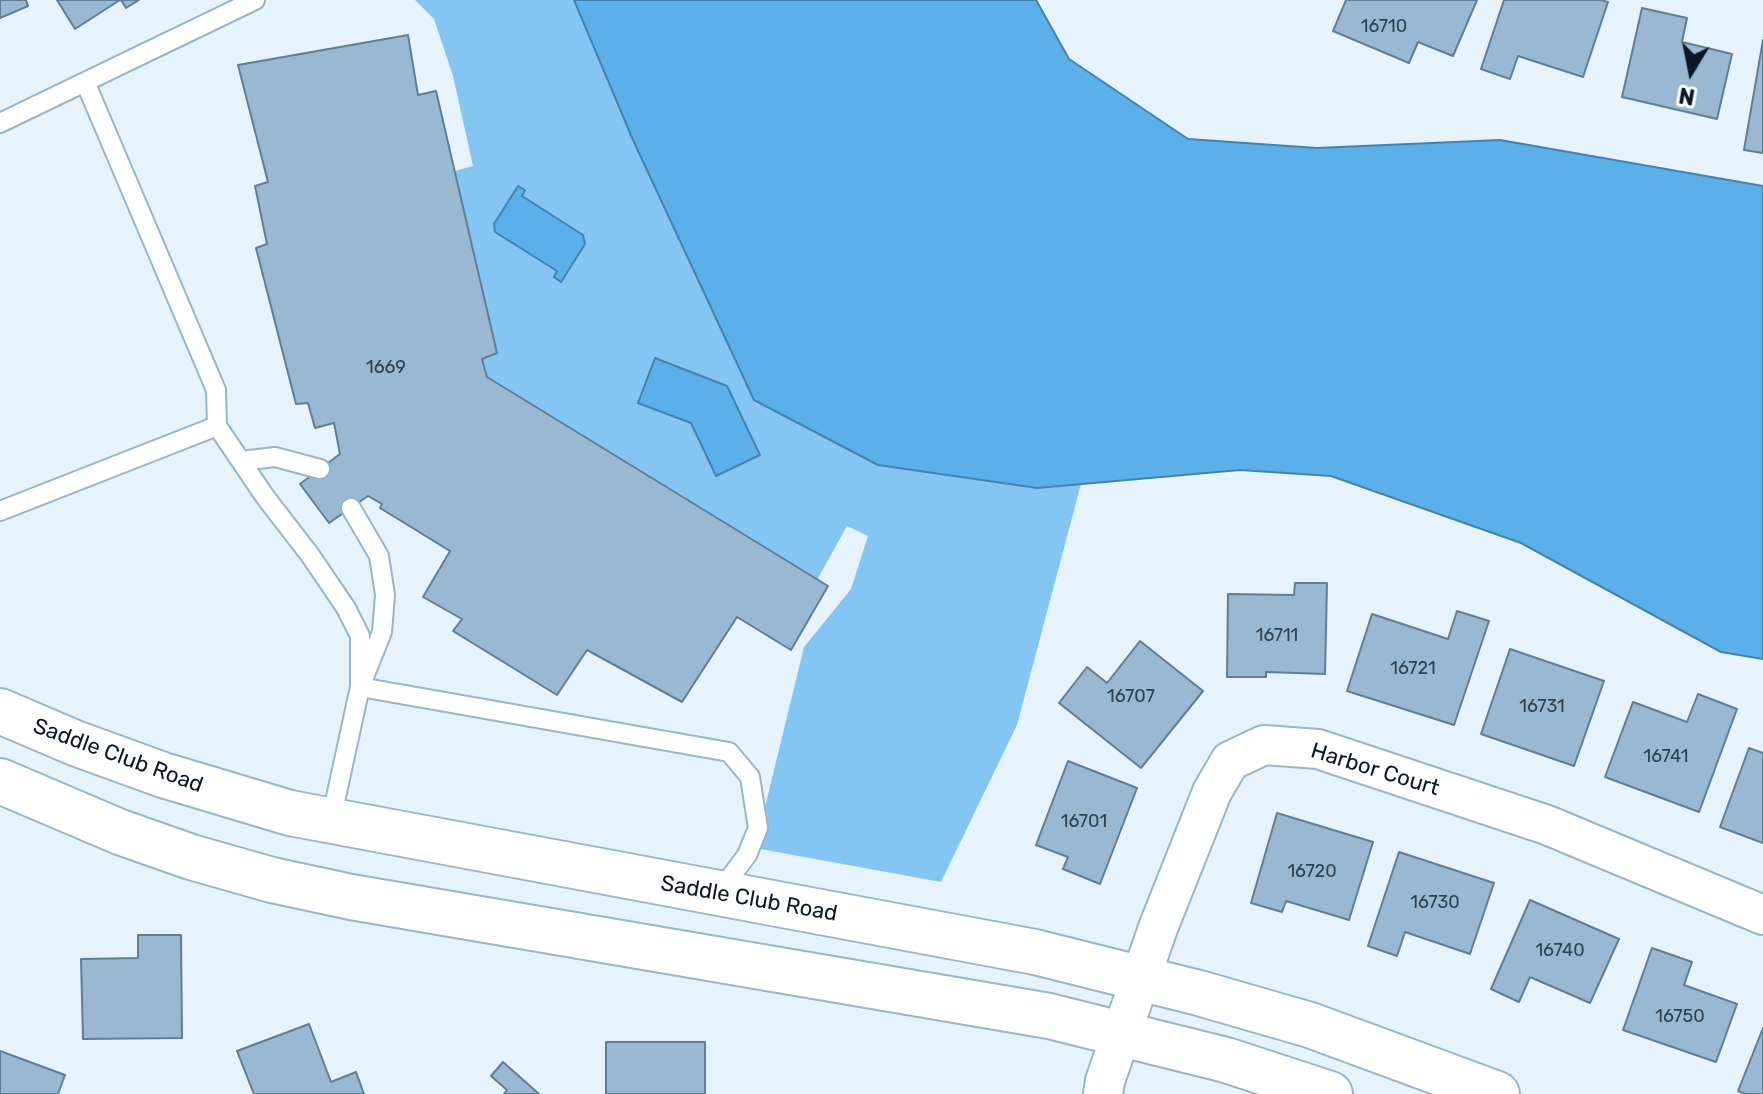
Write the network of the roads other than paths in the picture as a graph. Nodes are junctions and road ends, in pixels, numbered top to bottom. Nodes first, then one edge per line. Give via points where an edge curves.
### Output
1 (255, 0) edge
2 (86, 84) junction
3 (0, 123) edge
4 (217, 426) junction
5 (241, 461) junction
6 (320, 469) dead end
7 (351, 508) dead end
8 (0, 511) edge
9 (360, 687) junction
10 (0, 711) edge
11 (0, 781) edge
12 (331, 823) junction
13 (719, 893) junction
14 (1763, 915) edge
15 (1140, 978) junction
16 (1121, 1034) junction
17 (1103, 1094) edge
18 (1330, 1094) edge
19 (1497, 1094) edge

1 - 2 lane
2 - 3 lane
2 - 4 lane via 216,390
4 - 5 lane
4 - 8 lane
5 - 6 lane via 275,457
5 - 9 lane via 353,622 360,636
7 - 9 lane via 379,556 385,595 382,632
9 - 12 lane
9 - 13 lane via 729,752 750,777 758,828 747,855
10 - 12 street, Saddle Club Road via 163,775
11 - 16 street via 120,832 272,880 1034,1014
12 - 13 street, Saddle Club Road
13 - 15 street, Saddle Club Road via 1035,952
14 - 15 street, Harbor Court via 1547,825 1318,749 1264,745 1230,761 1212,792
15 - 16 street, Harbor Court
15 - 19 street, Saddle Club Road via 1310,1025
16 - 17 street, Harbor Court
16 - 18 street

